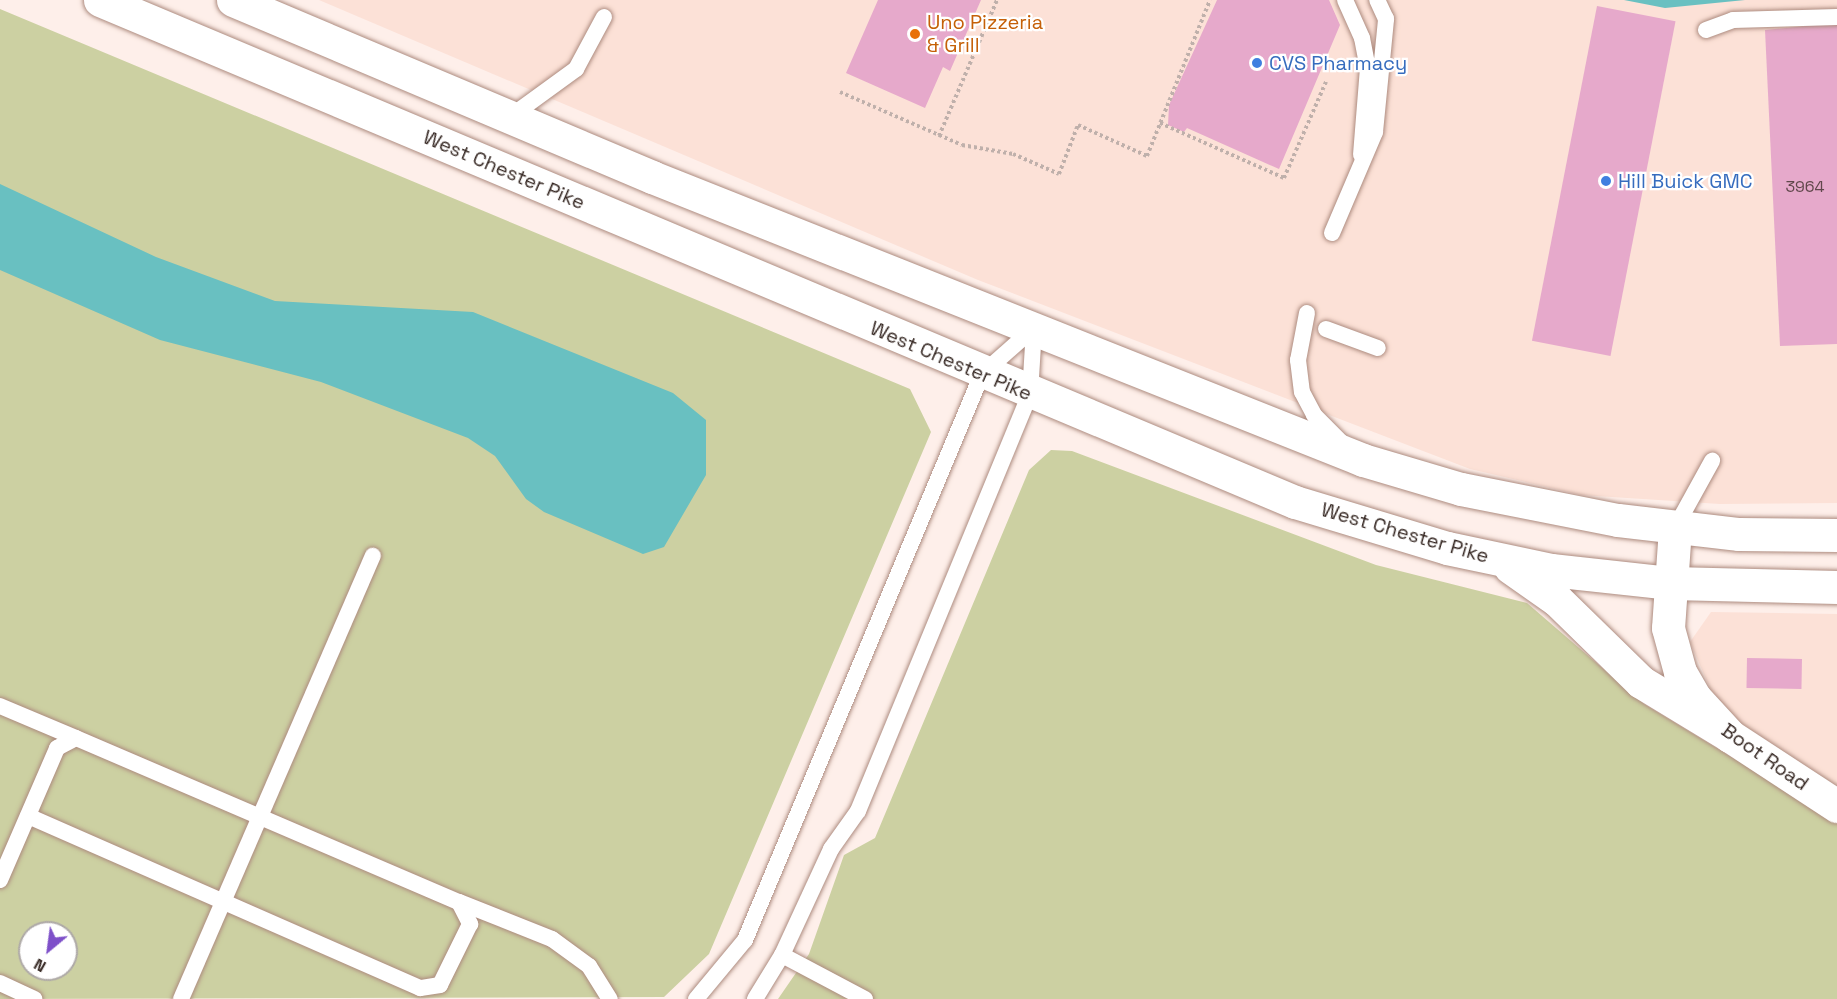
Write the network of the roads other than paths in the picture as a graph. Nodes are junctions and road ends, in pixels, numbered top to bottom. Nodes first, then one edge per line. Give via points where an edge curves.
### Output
1 (100, 0) edge
2 (233, 0) edge
3 (1345, 0) edge
4 (1377, 0) edge
5 (604, 17) dead end
6 (1837, 17) edge
7 (1706, 30) dead end
8 (510, 117) junction
9 (1360, 165) junction
10 (1332, 233) dead end
11 (1307, 313) dead end
12 (1034, 328) junction
13 (1326, 329) dead end
14 (1378, 348) dead end
15 (982, 374) junction
16 (1030, 394) junction
17 (1363, 460) junction
18 (1712, 461) dead end
19 (1675, 528) junction
20 (1837, 535) edge
21 (373, 556) dead end
22 (1499, 559) junction
23 (1671, 583) junction
24 (1837, 587) edge
25 (0, 706) edge
26 (1730, 736) junction
27 (76, 738) junction
28 (1837, 806) edge
29 (28, 816) junction
30 (260, 817) junction
31 (0, 880) edge
32 (224, 899) junction
33 (459, 902) junction
34 (782, 955) junction
35 (0, 983) edge
36 (34, 999) edge
37 (181, 999) edge
38 (610, 999) edge
39 (696, 999) edge
40 (755, 999) edge
41 (865, 999) edge

1 - 15 main road, West Chester Pike
2 - 8 main road
3 - 9 lane via 1362,38 1368,68
4 - 9 lane via 1386,19 1375,132
5 - 8 lane via 576,69
6 - 7 lane via 1733,20
8 - 12 main road
9 - 10 lane
11 - 17 lane via 1298,360 1302,392 1314,415
12 - 15 lane
12 - 16 lane
12 - 17 main road
13 - 14 lane
15 - 16 main road, West Chester Pike
15 - 39 lane via 745,940
16 - 22 main road, West Chester Pike via 1295,502
16 - 34 lane via 858,811 831,849
17 - 19 main road via 1512,501
18 - 19 lane
19 - 20 main road
19 - 23 main road, Boot Road
21 - 30 lane
22 - 23 main road, West Chester Pike
22 - 26 main road via 1557,600 1641,682
23 - 24 main road, West Chester Pike
23 - 26 main road, Boot Road via 1668,628 1680,672
25 - 27 lane
26 - 28 main road, Boot Road
27 - 29 lane via 57,748
27 - 30 lane
29 - 31 lane
29 - 32 lane
30 - 32 lane
30 - 33 lane
32 - 33 lane via 431,989 441,985 470,924
32 - 37 lane
33 - 38 lane via 552,939 589,966
34 - 40 lane
34 - 41 lane
35 - 36 lane

